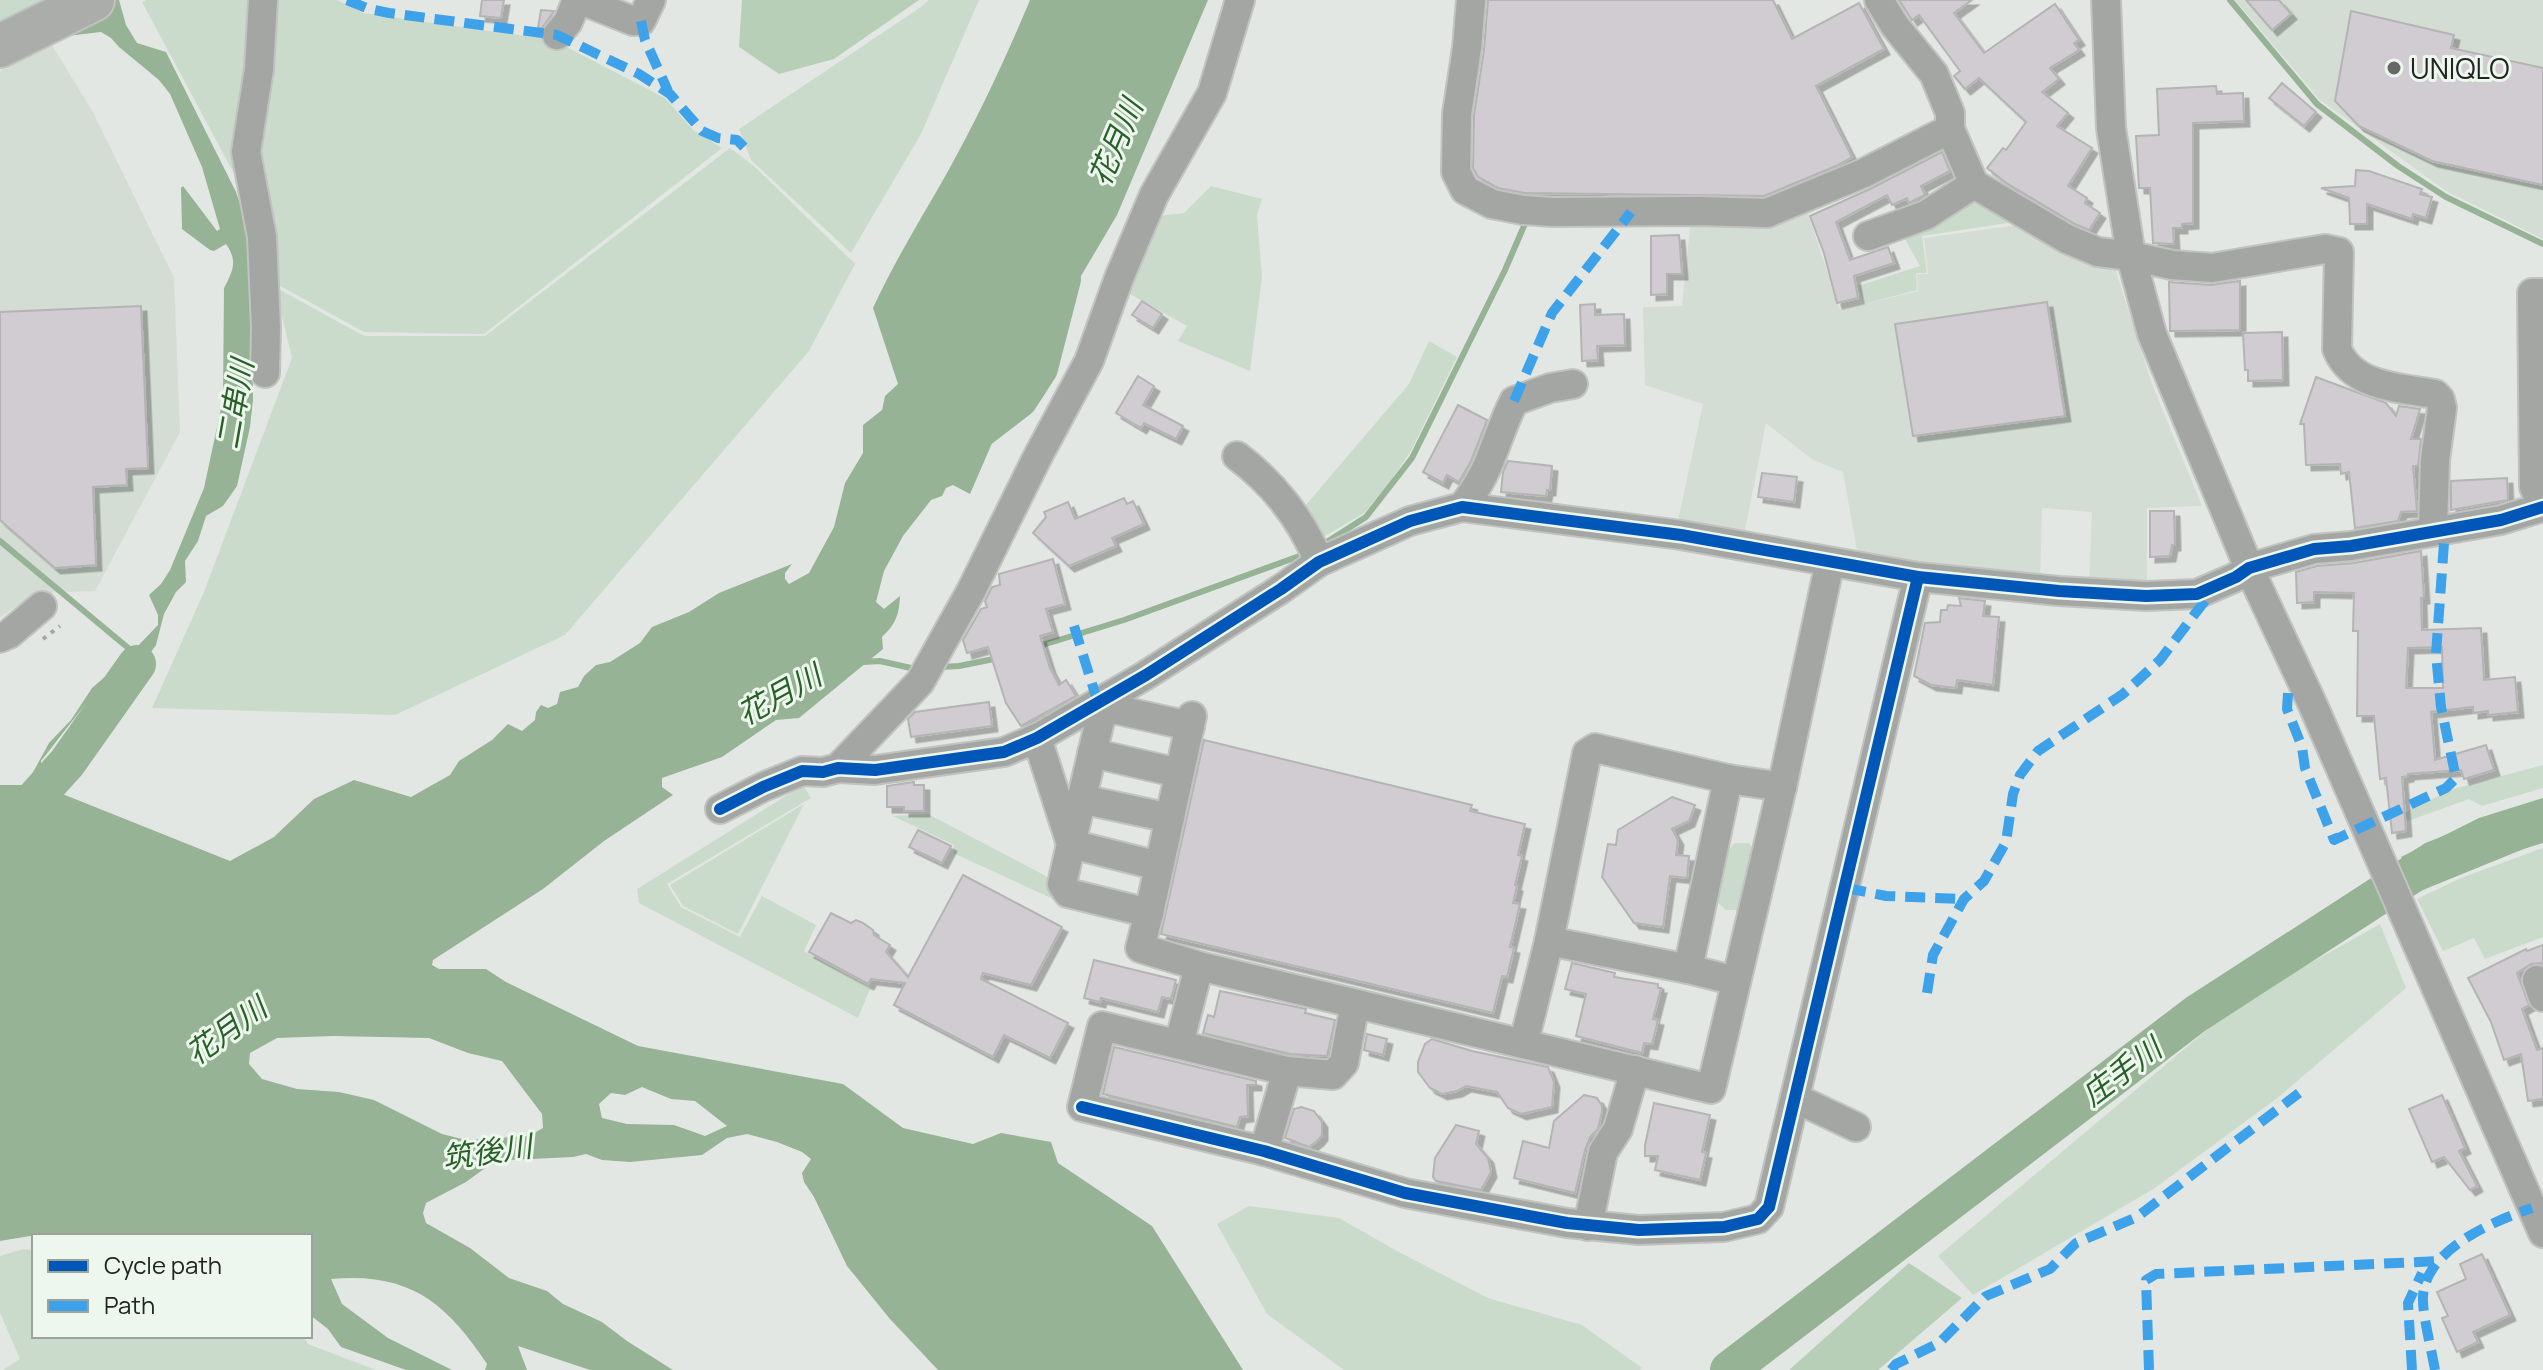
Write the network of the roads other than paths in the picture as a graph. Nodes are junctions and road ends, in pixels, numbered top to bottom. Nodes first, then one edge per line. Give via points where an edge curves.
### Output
1 (93, 0) edge
2 (263, 0) edge
3 (579, 0) edge
4 (651, 0) edge
5 (1240, 0) edge
6 (1471, 0) edge
7 (1879, 0) edge
8 (2106, 0) edge
9 (557, 35) dead end
10 (12, 40) edge
11 (1950, 129) junction
12 (1974, 184) junction
13 (1868, 236) dead end
14 (2131, 256) junction
15 (2543, 293) edge
16 (265, 373) dead end
17 (1573, 384) dead end
18 (1237, 456) dead end
19 (1462, 507) junction
20 (2543, 507) edge
21 (2433, 530) junction
22 (1317, 555) junction
23 (1830, 562) junction
24 (2249, 568) junction
25 (1918, 577) junction
26 (42, 606) dead end
27 (0, 638) edge
28 (1037, 738) junction
29 (1092, 753) junction
30 (838, 768) junction
31 (1179, 773) junction
32 (1728, 779) junction
33 (1782, 787) junction
34 (1081, 799) junction
35 (720, 809) dead end
36 (1170, 818) junction
37 (1071, 844) junction
38 (1159, 866) junction
39 (1149, 913) junction
40 (1549, 941) junction
41 (1199, 966) junction
42 (1688, 969) junction
43 (1736, 981) junction
44 (1355, 1004) junction
45 (1524, 1042) junction
46 (1179, 1044) junction
47 (1635, 1070) junction
48 (1287, 1071) junction
49 (1795, 1098) junction
50 (1856, 1127) dead end
51 (1264, 1151) junction
52 (2539, 1215) edge
53 (1588, 1226) junction

1 - 10 highway
2 - 16 street via 246,152 262,237
3 - 4 street via 633,21 641,21
3 - 9 street
5 - 30 street via 1212,93 1154,195 1089,361 971,591 920,682
6 - 11 street via 1457,114 1456,172 1465,190 1492,204 1528,211 1767,213 1864,173
7 - 11 street via 1934,74 1950,113
8 - 14 street via 2111,128
11 - 12 street
12 - 13 street via 1926,215
12 - 14 street via 2067,239 2098,252
14 - 21 street via 2212,268 2325,249 2339,252 2337,349 2343,363 2354,374 2440,399
14 - 24 street via 2152,334
15 - 20 street via 2532,293 2534,487
17 - 19 street via 1514,401 1487,470
18 - 22 street via 1278,494
19 - 22 street
19 - 23 street via 1681,535
20 - 21 street via 2501,520
21 - 24 street via 2314,549
22 - 28 street via 1281,589
23 - 25 street
23 - 33 street
24 - 25 street via 2197,594 2146,596
24 - 52 street
25 - 49 street
26 - 27 street
28 - 30 street via 1004,752 875,770
28 - 37 street
29 - 31 street
29 - 31 street via 1101,716 1113,709 1191,721
29 - 34 street
30 - 35 street via 802,771
31 - 36 street
32 - 33 street
32 - 40 street via 1595,748 1587,753
32 - 42 street
33 - 43 street
34 - 36 street
34 - 37 street
36 - 38 street
37 - 38 street
37 - 39 street via 1062,884 1068,893
38 - 39 street
39 - 41 street via 1140,948
40 - 42 street
40 - 45 street
41 - 44 street
41 - 46 street
42 - 43 street
43 - 47 street via 1711,1089
44 - 45 street
44 - 48 street via 1344,1063 1333,1075
45 - 47 street
46 - 48 street
46 - 51 street via 1102,1026 1082,1107
47 - 53 street via 1618,1129 1603,1152
48 - 51 street
49 - 50 street
49 - 53 street via 1769,1207 1758,1219 1709,1228
51 - 53 street via 1405,1193

